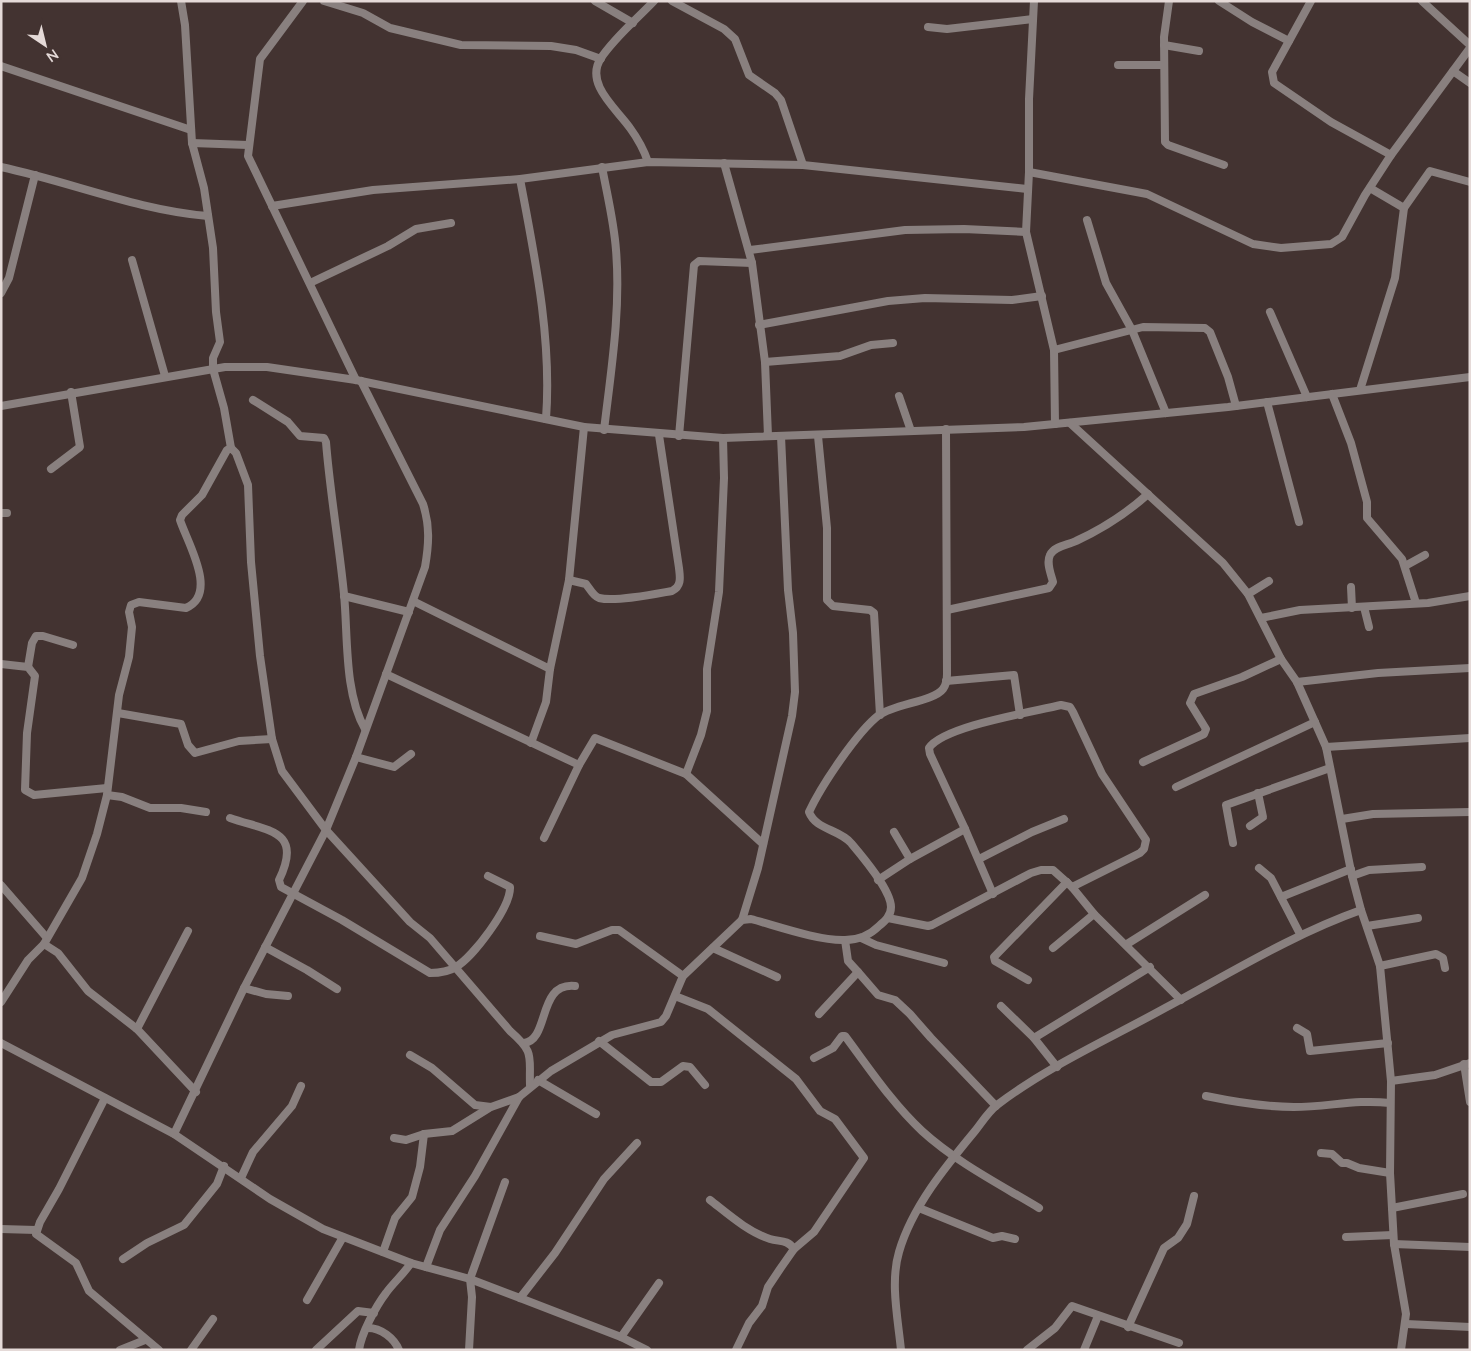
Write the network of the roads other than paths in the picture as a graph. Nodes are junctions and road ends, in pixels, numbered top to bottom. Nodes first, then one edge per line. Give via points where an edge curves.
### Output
1 (181, 1) edge
2 (303, 1) edge
3 (324, 1) edge
4 (595, 1) edge
5 (654, 1) edge
6 (672, 1) edge
7 (1034, 1) edge
8 (1169, 1) edge
9 (1219, 1) edge
10 (1311, 1) edge
11 (1422, 1) edge
12 (1228, 4) edge
13 (1033, 19) junction
14 (633, 23) junction
15 (928, 27) dead end
16 (1289, 41) junction
17 (1164, 45) junction
18 (1470, 46) edge
19 (1199, 51) dead end
20 (601, 59) junction
21 (1118, 65) dead end
22 (1164, 65) junction
23 (1, 66) edge
24 (1453, 71) junction
25 (1470, 83) edge
26 (190, 130) junction
27 (192, 143) junction
28 (248, 145) junction
29 (1391, 155) junction
30 (648, 162) junction
31 (724, 163) junction
32 (803, 165) junction
33 (1224, 165) dead end
34 (602, 166) junction
35 (1, 167) edge
36 (1029, 172) junction
37 (35, 175) junction
38 (520, 179) junction
39 (1470, 182) edge
40 (1370, 188) junction
41 (1027, 189) junction
42 (272, 206) junction
43 (1404, 208) junction
44 (208, 216) junction
45 (1087, 220) dead end
46 (450, 223) dead end
47 (1026, 232) junction
48 (750, 250) junction
49 (132, 260) dead end
50 (752, 263) junction
51 (310, 283) junction
52 (1, 293) edge
53 (1042, 296) junction
54 (1270, 312) dead end
55 (759, 325) junction
56 (1132, 330) junction
57 (893, 343) dead end
58 (1054, 350) junction
59 (765, 362) junction
60 (213, 369) junction
61 (164, 376) junction
62 (1470, 377) edge
63 (358, 380) junction
64 (1360, 390) junction
65 (71, 392) junction
66 (1332, 394) junction
67 (899, 396) dead end
68 (1307, 397) junction
69 (252, 400) dead end
70 (1267, 402) junction
71 (1, 406) edge
72 (1236, 406) junction
73 (1166, 413) junction
74 (546, 419) junction
75 (1070, 422) junction
76 (1055, 424) junction
77 (584, 427) junction
78 (946, 429) junction
79 (604, 430) junction
80 (911, 431) junction
81 (659, 435) junction
82 (679, 436) junction
83 (768, 436) junction
84 (781, 436) junction
85 (818, 436) junction
86 (723, 438) junction
87 (231, 448) junction
88 (51, 469) dead end
89 (1148, 494) junction
90 (1299, 522) dead end
91 (1426, 555) dead end
92 (1405, 566) junction
93 (569, 580) junction
94 (1269, 581) dead end
95 (1350, 588) dead end
96 (1248, 594) junction
97 (344, 596) junction
98 (1470, 596) edge
99 (413, 601) junction
100 (1416, 602) junction
101 (1364, 607) junction
102 (1352, 608) junction
103 (948, 610) junction
104 (409, 612) junction
105 (1260, 618) junction
106 (1369, 627) dead end
107 (73, 645) dead end
108 (1281, 659) junction
109 (1, 664) edge
110 (28, 667) junction
111 (1470, 668) edge
112 (550, 669) junction
113 (386, 674) junction
114 (946, 681) junction
115 (1296, 682) junction
116 (118, 713) junction
117 (1020, 714) junction
118 (880, 715) junction
119 (1314, 722) junction
120 (365, 729) junction
121 (1470, 738) edge
122 (272, 739) junction
123 (531, 743) junction
124 (1326, 747) junction
125 (411, 754) dead end
126 (356, 757) junction
127 (1143, 762) dead end
128 (580, 765) junction
129 (1330, 768) junction
130 (686, 774) junction
131 (1176, 787) dead end
132 (107, 792) junction
133 (1258, 793) junction
134 (206, 812) dead end
135 (1470, 812) edge
136 (230, 818) dead end
137 (1064, 818) dead end
138 (1342, 819) junction
139 (1250, 826) dead end
140 (965, 829) junction
141 (326, 830) junction
142 (894, 832) dead end
143 (544, 838) dead end
144 (1233, 843) dead end
145 (763, 844) junction
146 (978, 859) junction
147 (910, 860) junction
148 (1422, 867) dead end
149 (1259, 868) dead end
150 (1351, 872) junction
151 (488, 876) dead end
152 (878, 880) junction
153 (1, 885) edge
154 (1070, 885) junction
155 (294, 894) junction
156 (993, 894) junction
157 (1205, 894) dead end
158 (1281, 897) junction
159 (1361, 910) junction
160 (1094, 914) junction
161 (888, 918) junction
162 (1418, 918) dead end
163 (742, 920) junction
164 (1367, 926) junction
165 (188, 931) dead end
166 (1300, 934) junction
167 (540, 936) dead end
168 (861, 938) junction
169 (845, 940) junction
170 (46, 941) junction
171 (1127, 944) junction
172 (265, 947) junction
173 (713, 948) junction
174 (1053, 948) dead end
175 (944, 963) dead end
176 (1380, 966) junction
177 (456, 967) junction
178 (1150, 967) junction
179 (1445, 968) dead end
180 (858, 972) junction
181 (683, 976) junction
182 (777, 977) dead end
183 (1028, 980) dead end
184 (574, 986) dead end
185 (244, 988) junction
186 (336, 989) dead end
187 (288, 996) dead end
188 (675, 996) junction
189 (1181, 1000) junction
190 (1, 1002) edge
191 (1001, 1006) dead end
192 (820, 1014) dead end
193 (1297, 1028) dead end
194 (136, 1029) junction
195 (1034, 1038) junction
196 (599, 1041) junction
197 (524, 1042) junction
198 (1, 1043) edge
199 (1388, 1043) junction
200 (410, 1055) dead end
201 (814, 1058) dead end
202 (1467, 1063) edge
203 (1057, 1067) junction
204 (538, 1080) junction
205 (1391, 1081) junction
206 (530, 1085) junction
207 (705, 1085) dead end
208 (301, 1086) dead end
209 (196, 1092) junction
210 (519, 1096) junction
211 (1206, 1096) dead end
212 (105, 1098) junction
213 (1470, 1102) edge
214 (1390, 1103) junction
215 (996, 1106) junction
216 (491, 1107) junction
217 (596, 1114) dead end
218 (174, 1134) junction
219 (424, 1134) junction
220 (394, 1138) dead end
221 (637, 1143) dead end
222 (1321, 1153) dead end
223 (954, 1157) junction
224 (224, 1166) junction
225 (1390, 1173) junction
226 (241, 1178) junction
227 (505, 1182) dead end
228 (1463, 1194) dead end
229 (1194, 1196) dead end
230 (710, 1200) dead end
231 (919, 1208) junction
232 (1039, 1208) dead end
233 (1392, 1208) junction
234 (1, 1229) edge
235 (36, 1230) junction
236 (343, 1237) junction
237 (1346, 1237) dead end
238 (1015, 1239) dead end
239 (1393, 1239) junction
240 (1470, 1247) edge
241 (794, 1249) junction
242 (383, 1252) junction
243 (123, 1259) dead end
244 (411, 1263) junction
245 (426, 1267) junction
246 (470, 1279) junction
247 (659, 1283) dead end
248 (520, 1298) junction
249 (307, 1300) dead end
250 (374, 1313) junction
251 (1098, 1316) junction
252 (213, 1319) dead end
253 (1406, 1324) junction
254 (1128, 1327) junction
255 (1470, 1327) edge
256 (368, 1328) junction
257 (621, 1337) junction
258 (144, 1340) junction
259 (1179, 1343) dead end
260 (120, 1350) edge
261 (159, 1350) edge
262 (191, 1350) edge
263 (316, 1350) edge
264 (360, 1350) edge
265 (399, 1350) edge
266 (469, 1350) edge
267 (647, 1350) edge
268 (736, 1350) edge
269 (901, 1350) edge
270 (1027, 1350) edge
271 (1084, 1350) edge
272 (1401, 1350) edge

1 - 26 street via 186,35
2 - 28 street via 260,59
3 - 20 street via 363,13 390,28 461,45 551,46
4 - 14 street
5 - 14 street
6 - 32 street via 724,29 735,39 750,75 781,100
7 - 13 street
8 - 17 street
9 - 12 street
10 - 16 street
11 - 18 street
12 - 16 street
13 - 15 street via 947,29
13 - 36 street
14 - 20 street
16 - 29 street via 1272,72 1274,83 1331,122
17 - 19 street
17 - 22 street
18 - 24 street
20 - 30 street via 596,76 598,85 634,134
21 - 22 street
22 - 33 street via 1166,142
23 - 26 street
24 - 25 street
24 - 29 street
26 - 27 street
27 - 28 street
27 - 44 street
28 - 42 street via 251,166
29 - 40 street
30 - 31 street
30 - 34 street
31 - 32 street
31 - 48 street
32 - 41 street
34 - 38 street
34 - 79 street via 617,274 615,332
35 - 37 street
36 - 40 street via 1147,194 1253,244 1281,248 1318,246 1338,241 1347,231
36 - 41 street
37 - 44 street via 131,202
37 - 52 street via 9,278
38 - 42 street via 373,190
38 - 74 street via 544,323 548,371
39 - 43 street via 1430,171
40 - 43 street
41 - 47 street
42 - 51 street
43 - 64 street via 1395,278
44 - 60 street via 220,342 213,358
45 - 56 street via 1106,283
46 - 51 street via 416,229
47 - 48 street via 905,230
47 - 53 street
48 - 50 street
49 - 61 street
50 - 55 street
50 - 82 street via 699,261 694,265
51 - 63 street
53 - 55 street via 1012,300 925,298 888,301
53 - 58 street
54 - 68 street
55 - 59 street
56 - 58 street
56 - 72 street via 1168,326 1208,330 1228,377
56 - 73 street
57 - 59 street via 871,345 840,356
58 - 76 street
59 - 83 street
60 - 61 street
60 - 63 street via 267,367
60 - 87 street
61 - 65 street
62 - 64 street
63 - 74 street
63 - 99 street via 423,504 428,522 430,541
64 - 66 street
65 - 71 street
65 - 88 street via 80,447
66 - 68 street
66 - 92 street via 1351,443 1367,518
67 - 80 street
68 - 70 street
69 - 97 street via 288,422 300,436 316,436 326,442
70 - 72 street
70 - 90 street
72 - 73 street
73 - 75 street
74 - 77 street
75 - 76 street
75 - 89 street
76 - 78 street
77 - 79 street
77 - 93 street
78 - 80 street
78 - 103 street
79 - 81 street
80 - 85 street
81 - 82 street
81 - 93 street via 679,568 677,589 599,598 586,584
82 - 86 street
83 - 84 street
83 - 86 street
84 - 85 street
84 - 145 street via 795,692
85 - 118 street via 827,528 827,600 833,606 874,613
86 - 130 street via 719,592 707,669 707,711
87 - 116 street via 202,495 180,520 198,565 202,587 199,596 186,608 139,602 131,605 129,657
87 - 122 street via 248,485 251,562
89 - 96 street via 1223,563
89 - 103 street via 1113,520 1056,549 1048,565 1053,582 1049,588
91 - 92 street
92 - 100 street
93 - 112 street
94 - 96 street
95 - 102 street
96 - 105 street
97 - 104 street
97 - 120 street via 354,700 358,718
98 - 100 street
99 - 104 street
99 - 112 street
100 - 101 street
101 - 102 street
101 - 106 street
102 - 105 street via 1300,610
103 - 114 street
104 - 113 street
105 - 108 street
107 - 110 street via 36,636
108 - 115 street
108 - 127 street via 1194,694 1190,703 1206,729 1204,734
109 - 110 street
110 - 132 street via 34,676 25,790 34,795
111 - 115 street
112 - 123 street via 546,702
113 - 120 street
113 - 123 street
114 - 117 street via 1014,675
114 - 118 street via 937,694
115 - 119 street
116 - 122 street via 181,724 193,753 239,741
116 - 132 street
117 - 140 street via 941,737 929,748
117 - 154 street via 1061,705 1070,707 1102,774 1146,840 1140,853
118 - 152 street via 857,738 809,812 820,825 843,835
119 - 124 street
119 - 131 street
120 - 126 street
121 - 124 street
122 - 141 street via 282,771
123 - 128 street
124 - 129 street
125 - 126 street via 394,767
126 - 141 street
128 - 130 street via 591,742 601,738
128 - 143 street
129 - 133 street
129 - 138 street
130 - 145 street
132 - 134 street via 150,808
132 - 170 street via 82,878
133 - 139 street via 1264,817
133 - 144 street via 1226,805
135 - 138 street via 1373,814
136 - 155 street via 263,828 284,841 288,858 279,882
137 - 146 street
138 - 150 street
140 - 146 street
140 - 147 street
141 - 155 street
141 - 177 street
142 - 147 street
145 - 163 street
146 - 156 street
147 - 152 street
148 - 150 street
149 - 158 street via 1271,878
150 - 158 street
150 - 159 street
151 - 177 street via 510,887 509,897 484,937
152 - 161 street via 889,897 891,908
153 - 170 street
154 - 156 street via 1053,870 1041,870
154 - 160 street
154 - 183 street via 995,956 995,961
155 - 172 street
155 - 177 street via 430,973 443,973
156 - 161 street via 928,926
157 - 171 street
158 - 166 street
159 - 164 street
159 - 166 street
160 - 171 street
160 - 174 street
161 - 168 street
162 - 164 street
163 - 169 street via 751,919
163 - 173 street
164 - 176 street
165 - 194 street
166 - 189 street
167 - 181 street via 576,944 618,930
168 - 169 street
168 - 175 street
169 - 180 street via 848,961
170 - 190 street via 28,960
170 - 194 street via 88,991
171 - 178 street
172 - 185 street
172 - 186 street
173 - 181 street
173 - 182 street
176 - 179 street via 1436,954 1443,958
176 - 199 street
177 - 197 street via 500,1020
178 - 189 street
178 - 195 street
180 - 192 street
180 - 215 street via 878,995 895,1000 910,1014
181 - 188 street
184 - 197 street via 554,993 534,1037
185 - 187 street
185 - 209 street
188 - 196 street via 660,1022 612,1034
188 - 241 street via 708,1009 796,1079 813,1104 835,1120 863,1156 862,1163 814,1232
189 - 203 street
191 - 195 street
193 - 199 street via 1307,1034 1310,1051
194 - 209 street
195 - 203 street
196 - 204 street
196 - 207 street via 651,1082 661,1082 683,1066 690,1067
197 - 206 street via 531,1056
198 - 212 street
199 - 205 street
200 - 216 street via 432,1068 475,1105
201 - 223 street via 833,1048 840,1037 845,1036 903,1111
202 - 205 street via 1435,1075
202 - 213 street
203 - 215 street
204 - 206 street
204 - 217 street
205 - 214 street
206 - 210 street
208 - 226 street via 292,1106 253,1152
209 - 218 street
210 - 216 street
210 - 245 street via 475,1176 440,1230
211 - 214 street via 1249,1104 1295,1107 1351,1101
212 - 218 street
212 - 235 street
214 - 225 street
215 - 223 street
216 - 219 street via 452,1131
218 - 224 street
219 - 220 street via 406,1140
219 - 242 street via 412,1197 395,1218
221 - 248 street via 604,1179 555,1253
222 - 225 street via 1332,1154 1342,1163 1359,1168
223 - 231 street
223 - 232 street
224 - 226 street
224 - 243 street via 217,1184 184,1225
225 - 233 street
226 - 236 street via 277,1203
227 - 246 street
228 - 233 street
229 - 254 street via 1187,1224 1178,1238 1164,1248
230 - 241 street via 756,1233 786,1242
231 - 238 street via 993,1238
231 - 269 street via 898,1253 897,1309
233 - 239 street
234 - 235 street
235 - 258 street via 39,1237 76,1263 89,1291
236 - 242 street
236 - 249 street
237 - 239 street
239 - 240 street
239 - 253 street
241 - 268 street via 768,1287 762,1306 749,1323
242 - 244 street
244 - 245 street
244 - 250 street
245 - 246 street
246 - 248 street
246 - 266 street
247 - 257 street
248 - 257 street
250 - 256 street
250 - 263 street via 358,1311
251 - 254 street
251 - 270 street via 1070,1307 1055,1328
251 - 271 street
252 - 262 street
253 - 255 street
253 - 272 street
254 - 259 street
256 - 264 street
256 - 265 street via 376,1328 394,1339
257 - 267 street
258 - 260 street
258 - 261 street

